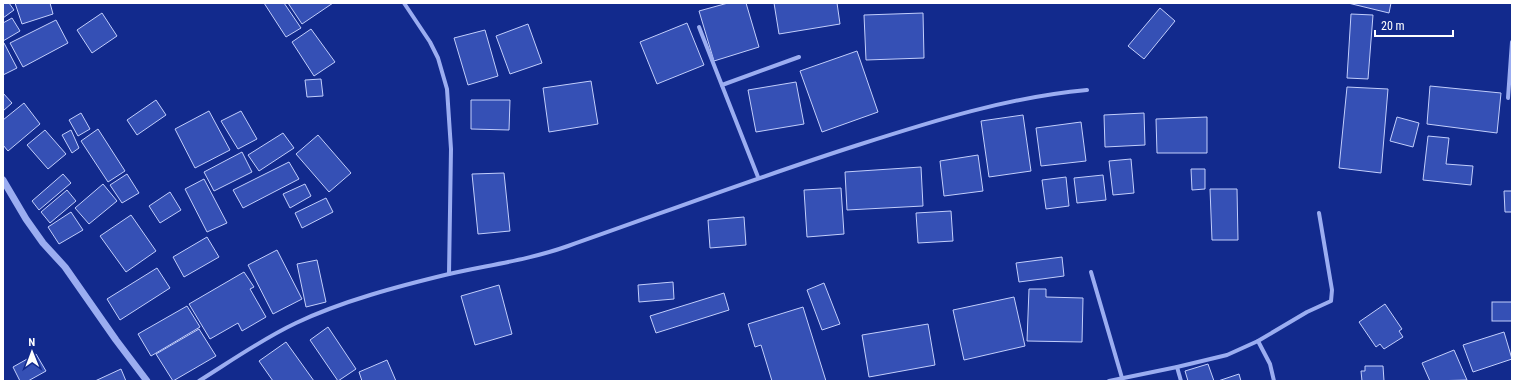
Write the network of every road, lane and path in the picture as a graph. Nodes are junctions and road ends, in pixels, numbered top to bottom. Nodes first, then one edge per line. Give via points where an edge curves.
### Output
1 (404, 3) edge
2 (699, 27) dead end
3 (1512, 42) edge
4 (799, 57) dead end
5 (722, 85) junction
6 (1087, 90) dead end
7 (1508, 98) dead end
8 (758, 178) junction
9 (3, 180) edge
10 (1319, 213) dead end
11 (1090, 272) dead end
12 (449, 274) junction
13 (1258, 341) junction
14 (1177, 367) junction
15 (1122, 378) junction
16 (147, 381) edge
17 (199, 381) edge
18 (1109, 381) edge
19 (1181, 381) edge
20 (1274, 381) edge

1 - 12 street via 438,58 447,89 451,149
2 - 5 street
3 - 7 street
4 - 5 street
5 - 8 street
6 - 8 street via 1046,94 972,111
8 - 12 street via 560,249 531,258
9 - 16 street via 26,219 65,267
10 - 13 street via 1332,290 1331,301
11 - 15 street
12 - 17 street via 359,299 298,322 257,344
13 - 14 street via 1227,355
13 - 20 street via 1270,364
14 - 15 street
14 - 19 street
15 - 18 street

